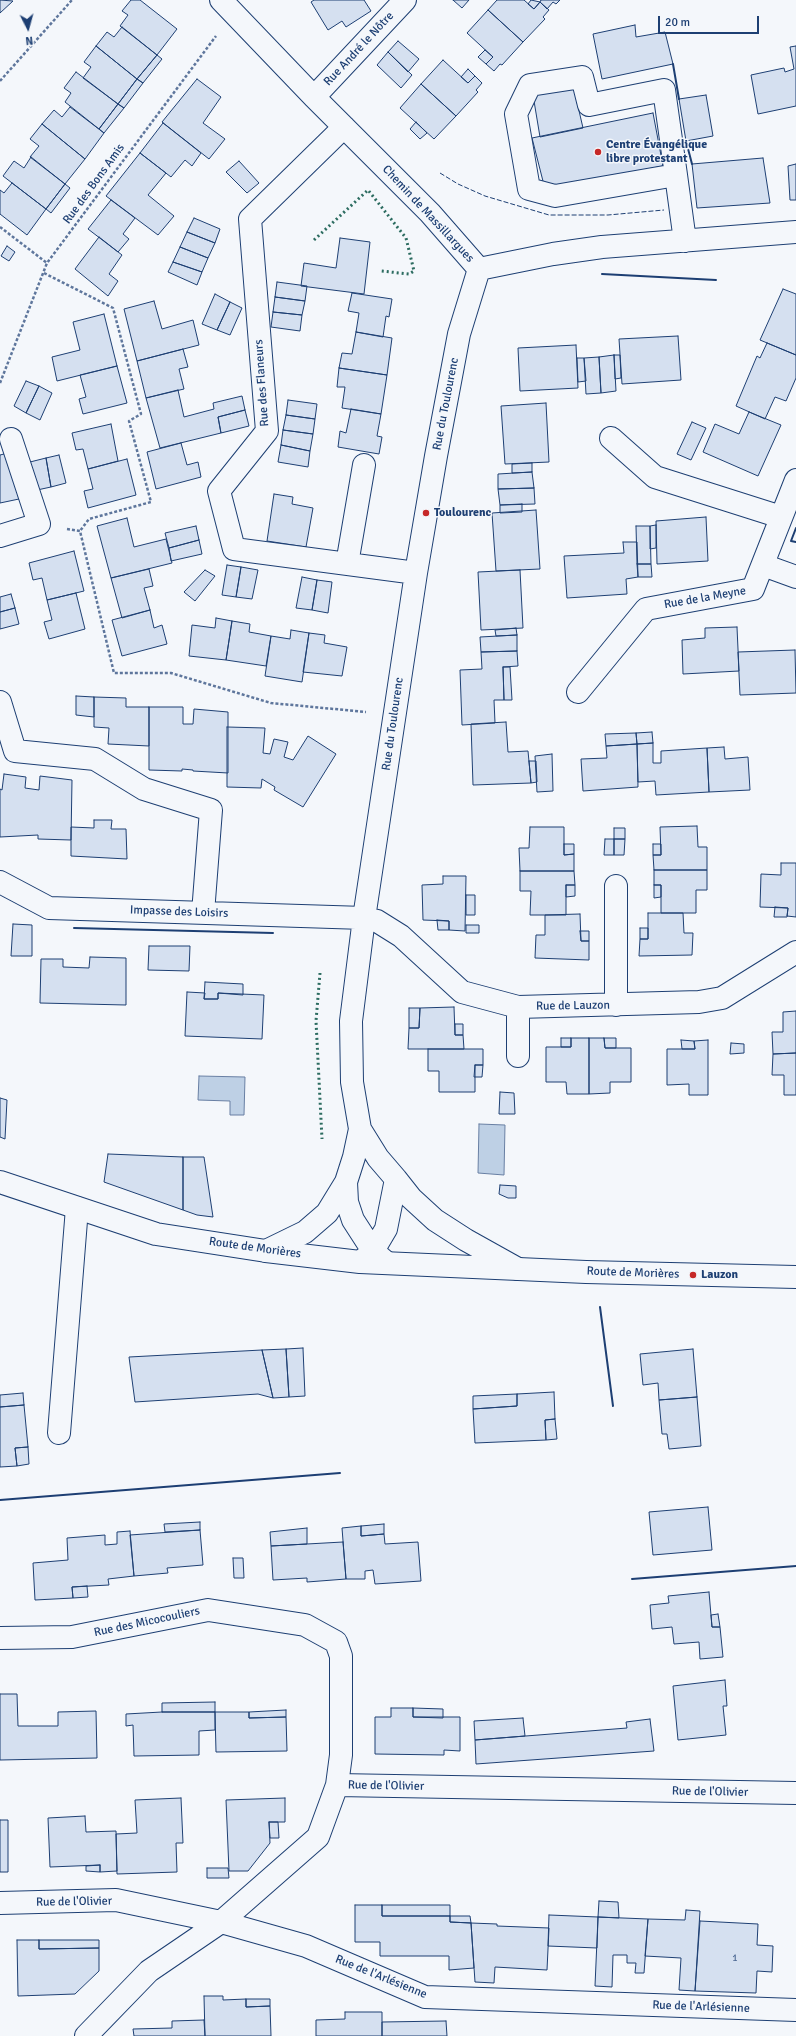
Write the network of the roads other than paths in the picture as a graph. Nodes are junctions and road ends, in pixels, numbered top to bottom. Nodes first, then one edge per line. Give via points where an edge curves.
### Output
1 (405, 0) edge
2 (227, 6) edge
3 (314, 97) junction
4 (344, 127) junction
5 (676, 175) junction
6 (796, 232) edge
7 (685, 241) junction
8 (479, 269) junction
9 (611, 438) dead end
10 (12, 439) dead end
11 (364, 465) dead end
12 (796, 480) edge
13 (781, 517) junction
14 (0, 536) edge
15 (347, 564) junction
16 (762, 565) junction
17 (416, 573) junction
18 (796, 577) edge
19 (578, 692) dead end
20 (0, 702) edge
21 (0, 882) edge
22 (616, 886) dead end
23 (203, 913) junction
24 (364, 918) junction
25 (796, 952) edge
26 (616, 1005) junction
27 (518, 1007) junction
28 (518, 1056) dead end
29 (360, 1129) junction
30 (396, 1179) junction
31 (0, 1182) edge
32 (346, 1182) junction
33 (77, 1208) junction
34 (266, 1251) junction
35 (373, 1259) junction
36 (518, 1269) junction
37 (796, 1277) edge
38 (60, 1433) dead end
39 (0, 1638) edge
40 (337, 1785) junction
41 (796, 1793) edge
42 (0, 1903) edge
43 (220, 1922) junction
44 (796, 2010) edge
45 (86, 2036) edge

1 - 3 street, Rue André le Nôtre
2 - 3 street, Chemin de Massillargues
3 - 4 street, Chemin de Massillargues
4 - 8 street, Chemin de Massillargues via 430,213
4 - 15 street, Rue des Flaneurs via 250,219 267,431 219,491 234,549
5 - 5 street via 555,196 529,189 516,114 530,85 582,77 589,105 664,90
5 - 7 street
6 - 7 street, Chemin de Massillargues
7 - 8 street, Chemin de Massillargues via 595,248
8 - 17 street, Rue du Toulourenc via 459,334
9 - 13 street via 656,477
10 - 14 street via 39,524
11 - 15 street
12 - 13 street, Rue de la Meyne
13 - 16 street, Rue de la Meyne
15 - 17 street, Rue des Flaneurs
16 - 18 street
16 - 19 street, Rue de la Meyne via 753,590 646,609
17 - 24 street, Rue du Toulourenc
20 - 23 street via 15,751 95,759 144,789 211,810
21 - 23 street, Impasse des Loisirs via 49,908
22 - 26 street
23 - 24 street, Impasse des Loisirs
24 - 27 street, Rue de Lauzon via 377,921 401,936 462,992
24 - 29 street, Rue du Toulourenc via 351,1020 352,1082
25 - 26 street, Rue de Lauzon via 722,998 699,1002
26 - 27 street, Rue de Lauzon
27 - 28 street
29 - 30 street, Route de Morières via 378,1158
29 - 32 street, Rue du Toulourenc
30 - 35 street via 386,1229
30 - 36 street, Route de Morières via 411,1198 435,1220
31 - 33 street, Route de Morières
32 - 34 street, Rue du Toulourenc via 327,1214 305,1232
32 - 35 street, Rue du Toulourenc via 347,1202 352,1220
33 - 34 street, Route de Morières via 156,1234
33 - 38 street
34 - 35 street, Route de Morières
35 - 36 street, Route de Morières
36 - 37 street, Route de Morières
39 - 40 street, Rue des Micocouliers via 72,1638 208,1610 305,1625 336,1642 341,1656 341,1755
40 - 41 street, Rue de l'Olivier
40 - 43 street, Rue de l'Olivier via 318,1838
42 - 43 street, Rue de l'Olivier via 116,1900
43 - 44 street, Rue de l'Arlésienne via 306,1946 425,1997
43 - 45 street via 149,1971

